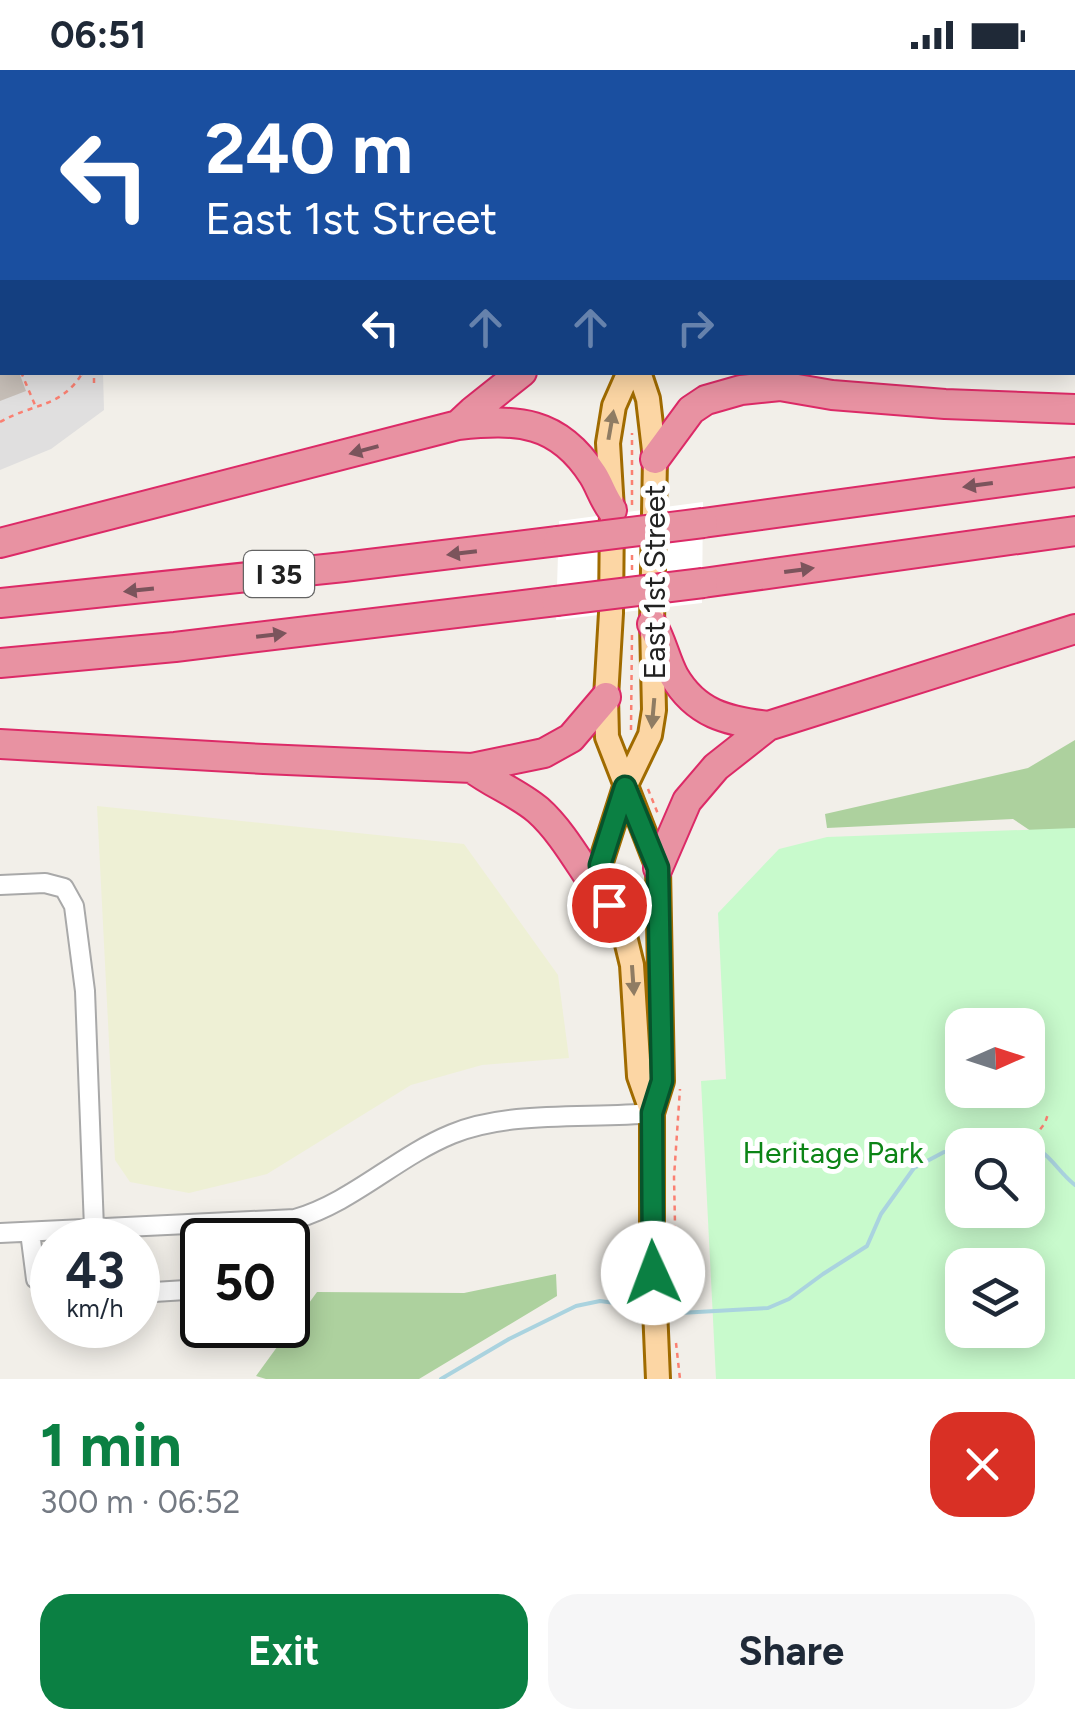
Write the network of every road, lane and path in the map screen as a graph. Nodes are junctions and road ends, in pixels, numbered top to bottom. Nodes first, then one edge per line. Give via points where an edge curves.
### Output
1 (22, 375) edge
2 (82, 375) edge
3 (94, 375) edge
4 (518, 375) edge
5 (628, 375) edge
6 (640, 375) edge
7 (771, 379) edge
8 (94, 383) dead end
9 (36, 406) junction
10 (1075, 409) edge
11 (0, 422) edge
12 (458, 425) junction
13 (632, 430) dead end
14 (654, 458) junction
15 (1075, 472) edge
16 (622, 510) junction
17 (1075, 531) edge
18 (0, 543) edge
19 (632, 550) dead end
20 (632, 570) dead end
21 (0, 603) edge
22 (642, 627) junction
23 (1075, 629) edge
24 (0, 663) edge
25 (606, 697) junction
26 (768, 726) junction
27 (0, 744) edge
28 (636, 764) junction
29 (472, 768) junction
30 (625, 787) junction
31 (672, 831) junction
32 (658, 868) junction
33 (0, 885) edge
34 (609, 905) junction
35 (679, 1080) dead end
36 (652, 1113) junction
37 (1048, 1114) dead end
38 (1041, 1128) edge
39 (94, 1218) edge
40 (298, 1218) edge
41 (30, 1232) edge
42 (0, 1233) edge
43 (661, 1241) junction
44 (668, 1374) edge
45 (680, 1379) edge

1 - 9 path
2 - 9 path via 67,395
3 - 8 path
4 - 12 highway
16 -> 5 main road, East 1st Street via 608,443
6 - 14 main road, East 1st Street
7 - 10 highway via 832,395
7 - 14 highway via 691,410
9 - 11 path
12 - 16 highway via 522,422 553,434 574,450 601,496
12 -> 18 highway
13 - 16 path
14 - 22 main road, East 1st Street
15 -> 21 highway, I 35, bridge via 325,570
16 - 25 main road, East 1st Street
24 -> 17 highway, I 35, bridge via 556,601
19 - 20 path
22 - 26 highway via 661,639 674,675 700,707
22 - 28 path via 630,743
22 -> 28 main road, East 1st Street via 654,710
23 - 26 highway
25 - 29 highway via 571,738 544,752
25 - 30 main road, East 1st Street via 606,737
26 - 31 highway via 716,767 687,800
27 - 29 highway
28 - 30 main road, East 1st Street
28 - 31 path via 659,824
29 - 34 highway via 538,810
30 - 32 main road, East 1st Street
30 - 34 main road, East 1st Street via 600,865
31 - 32 highway
32 - 36 main road, East 1st Street via 662,1081
33 - 39 street via 64,888 74,906 85,991
34 -> 36 main road, East 1st Street via 632,964 638,1076
35 - 43 path via 675,1224
36 - 40 street via 472,1126
36 - 43 main road, East 1st Street
37 - 38 path
41 - 42 street
43 - 44 main road, East 1st Street
44 - 45 path

